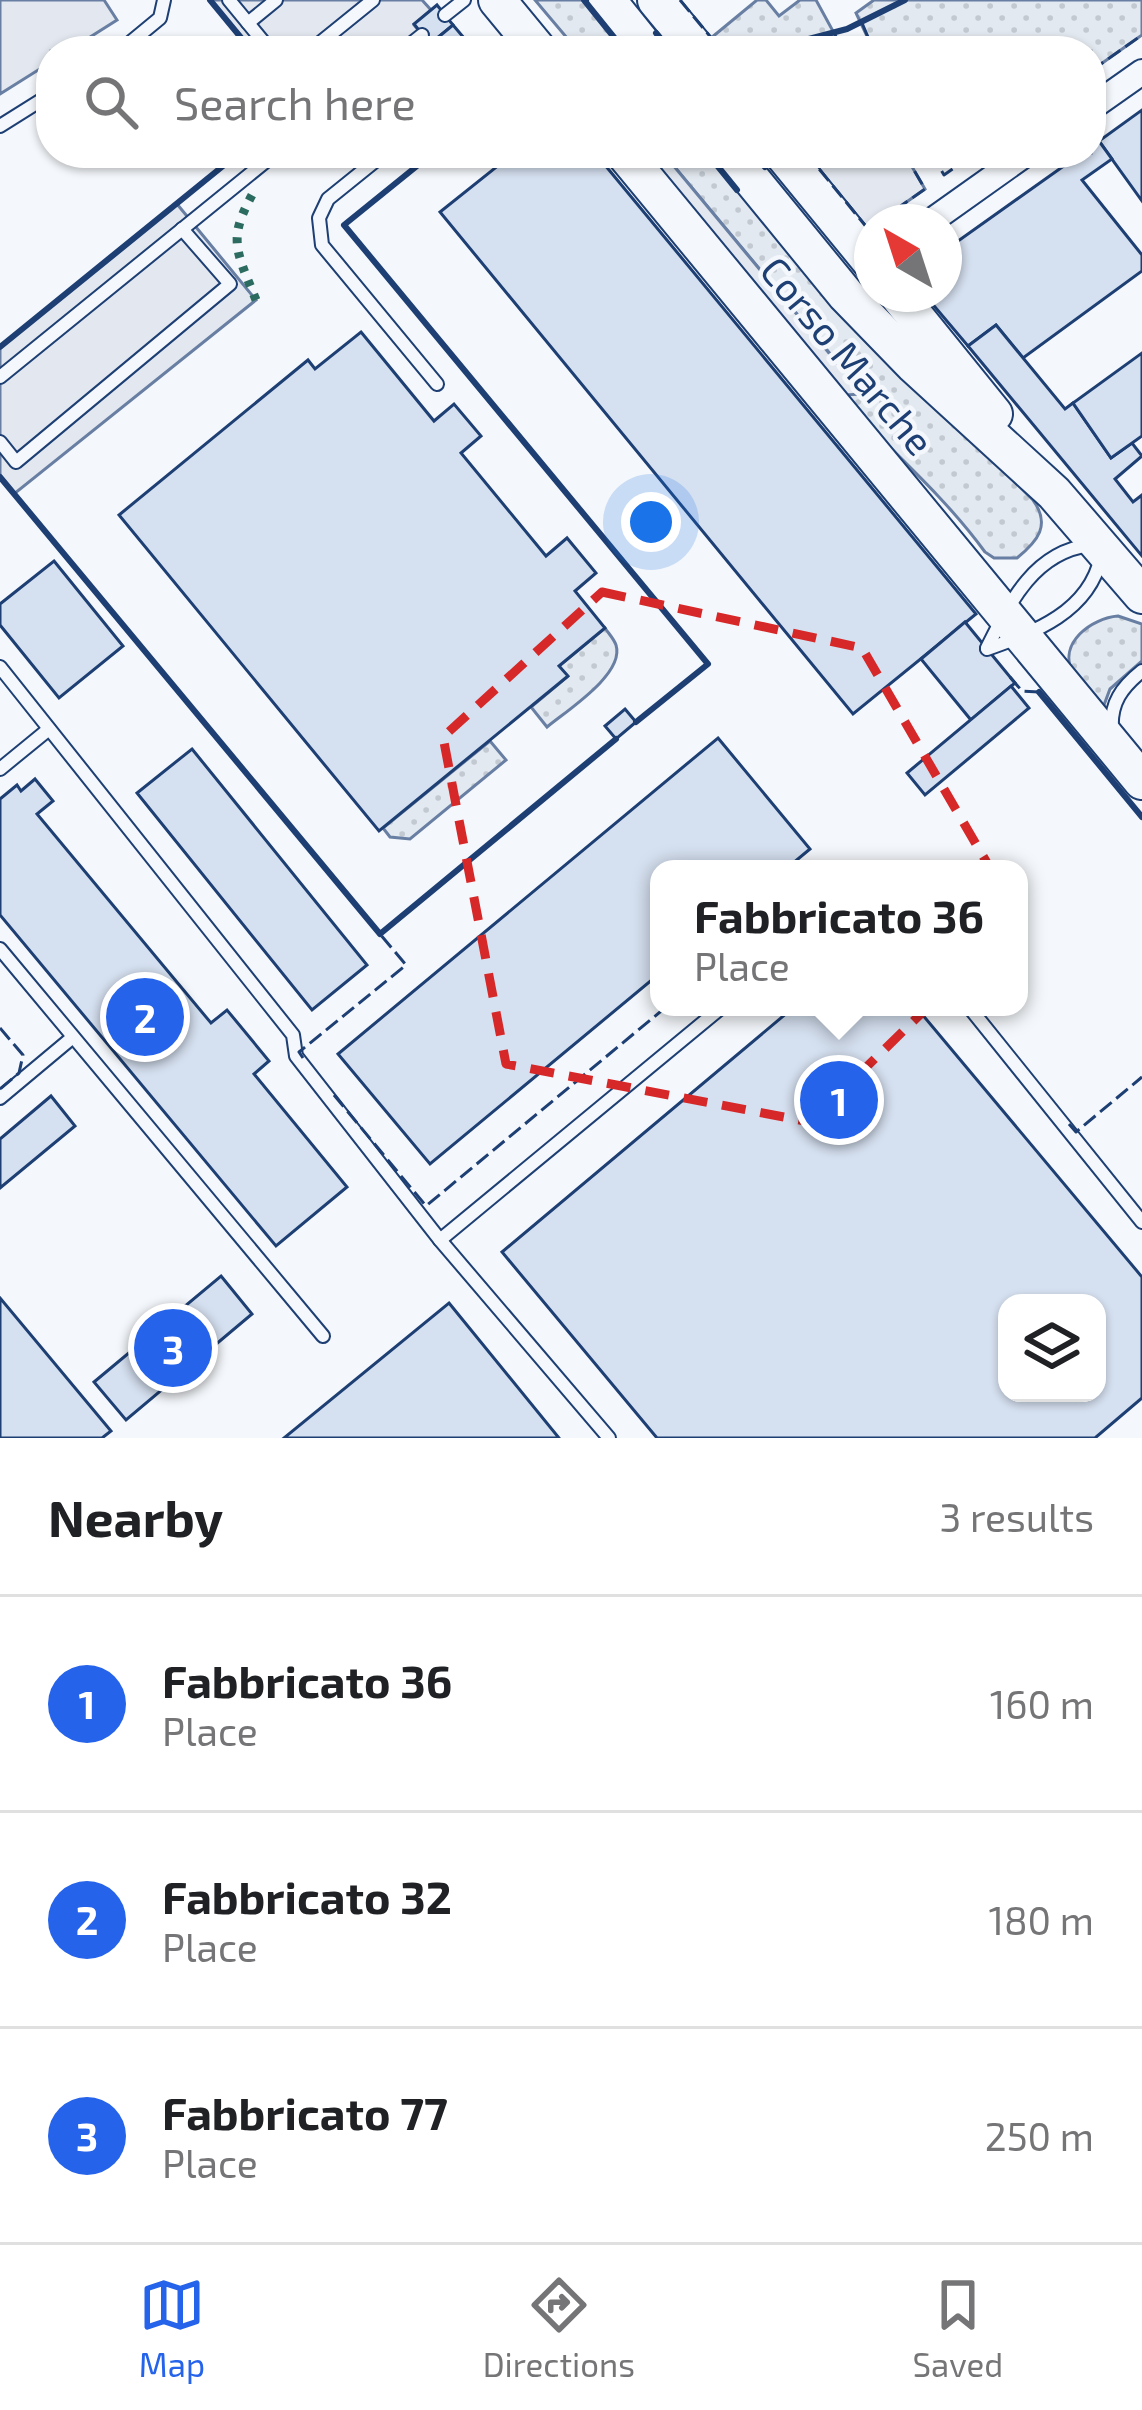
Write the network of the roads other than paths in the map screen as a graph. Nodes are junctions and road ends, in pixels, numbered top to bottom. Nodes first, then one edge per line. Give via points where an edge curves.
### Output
1 (164, 0) edge
2 (229, 0) edge
3 (276, 0) edge
4 (374, 0) edge
5 (464, 0) edge
6 (497, 0) edge
7 (607, 0) edge
8 (656, 0) edge
9 (446, 15) dead end
10 (248, 23) junction
11 (422, 34) dead end
12 (138, 36) edge
13 (259, 36) edge
14 (329, 36) edge
15 (420, 36) edge
16 (520, 36) edge
17 (636, 36) edge
18 (686, 36) edge
19 (1142, 72) edge
20 (1106, 97) edge
21 (36, 103) edge
22 (0, 126) edge
23 (257, 168) edge
24 (367, 168) edge
25 (636, 168) edge
26 (742, 168) edge
27 (794, 168) edge
28 (1007, 168) edge
29 (956, 204) edge
30 (182, 229) junction
31 (854, 241) edge
32 (911, 312) edge
33 (0, 377) edge
34 (437, 384) dead end
35 (0, 442) edge
36 (1054, 494) junction
37 (1101, 546) junction
38 (1142, 596) edge
39 (1014, 624) junction
40 (0, 667) edge
41 (1142, 671) edge
42 (49, 729) junction
43 (1113, 746) junction
44 (0, 769) edge
45 (1142, 781) edge
46 (0, 949) edge
47 (711, 1016) edge
48 (976, 1016) edge
49 (74, 1037) junction
50 (0, 1099) edge
51 (1142, 1222) edge
52 (440, 1240) junction
53 (323, 1336) dead end
54 (609, 1438) edge

1 - 12 lane via 160,18
2 - 10 lane
3 - 10 lane
4 - 14 lane
5 - 9 lane
6 - 16 main road
7 - 17 main road
8 - 18 main road
10 - 13 lane
11 - 15 lane
19 - 20 street
21 - 22 lane
23 - 30 lane
24 - 34 lane via 328,200 319,218 322,245
25 - 39 main road, Corso Marche
26 - 36 main road, Corso Marche via 846,295
27 - 31 main road
28 - 29 street
30 - 33 lane
30 - 35 lane via 230,284 16,462
32 - 36 main road
36 - 37 main road, Corso Marche
37 - 38 main road, Corso Marche
37 - 39 lane via 1053,556 1026,580
37 - 39 lane via 1086,595 1059,616
39 - 43 main road, Corso Marche
40 - 42 lane
41 - 43 lane via 1123,686 1111,712
42 - 44 lane
42 - 52 lane via 293,1035 296,1056
43 - 45 main road, Corso Marche
46 - 49 lane
47 - 52 lane
48 - 51 lane
49 - 50 lane
49 - 53 lane
52 - 54 lane

